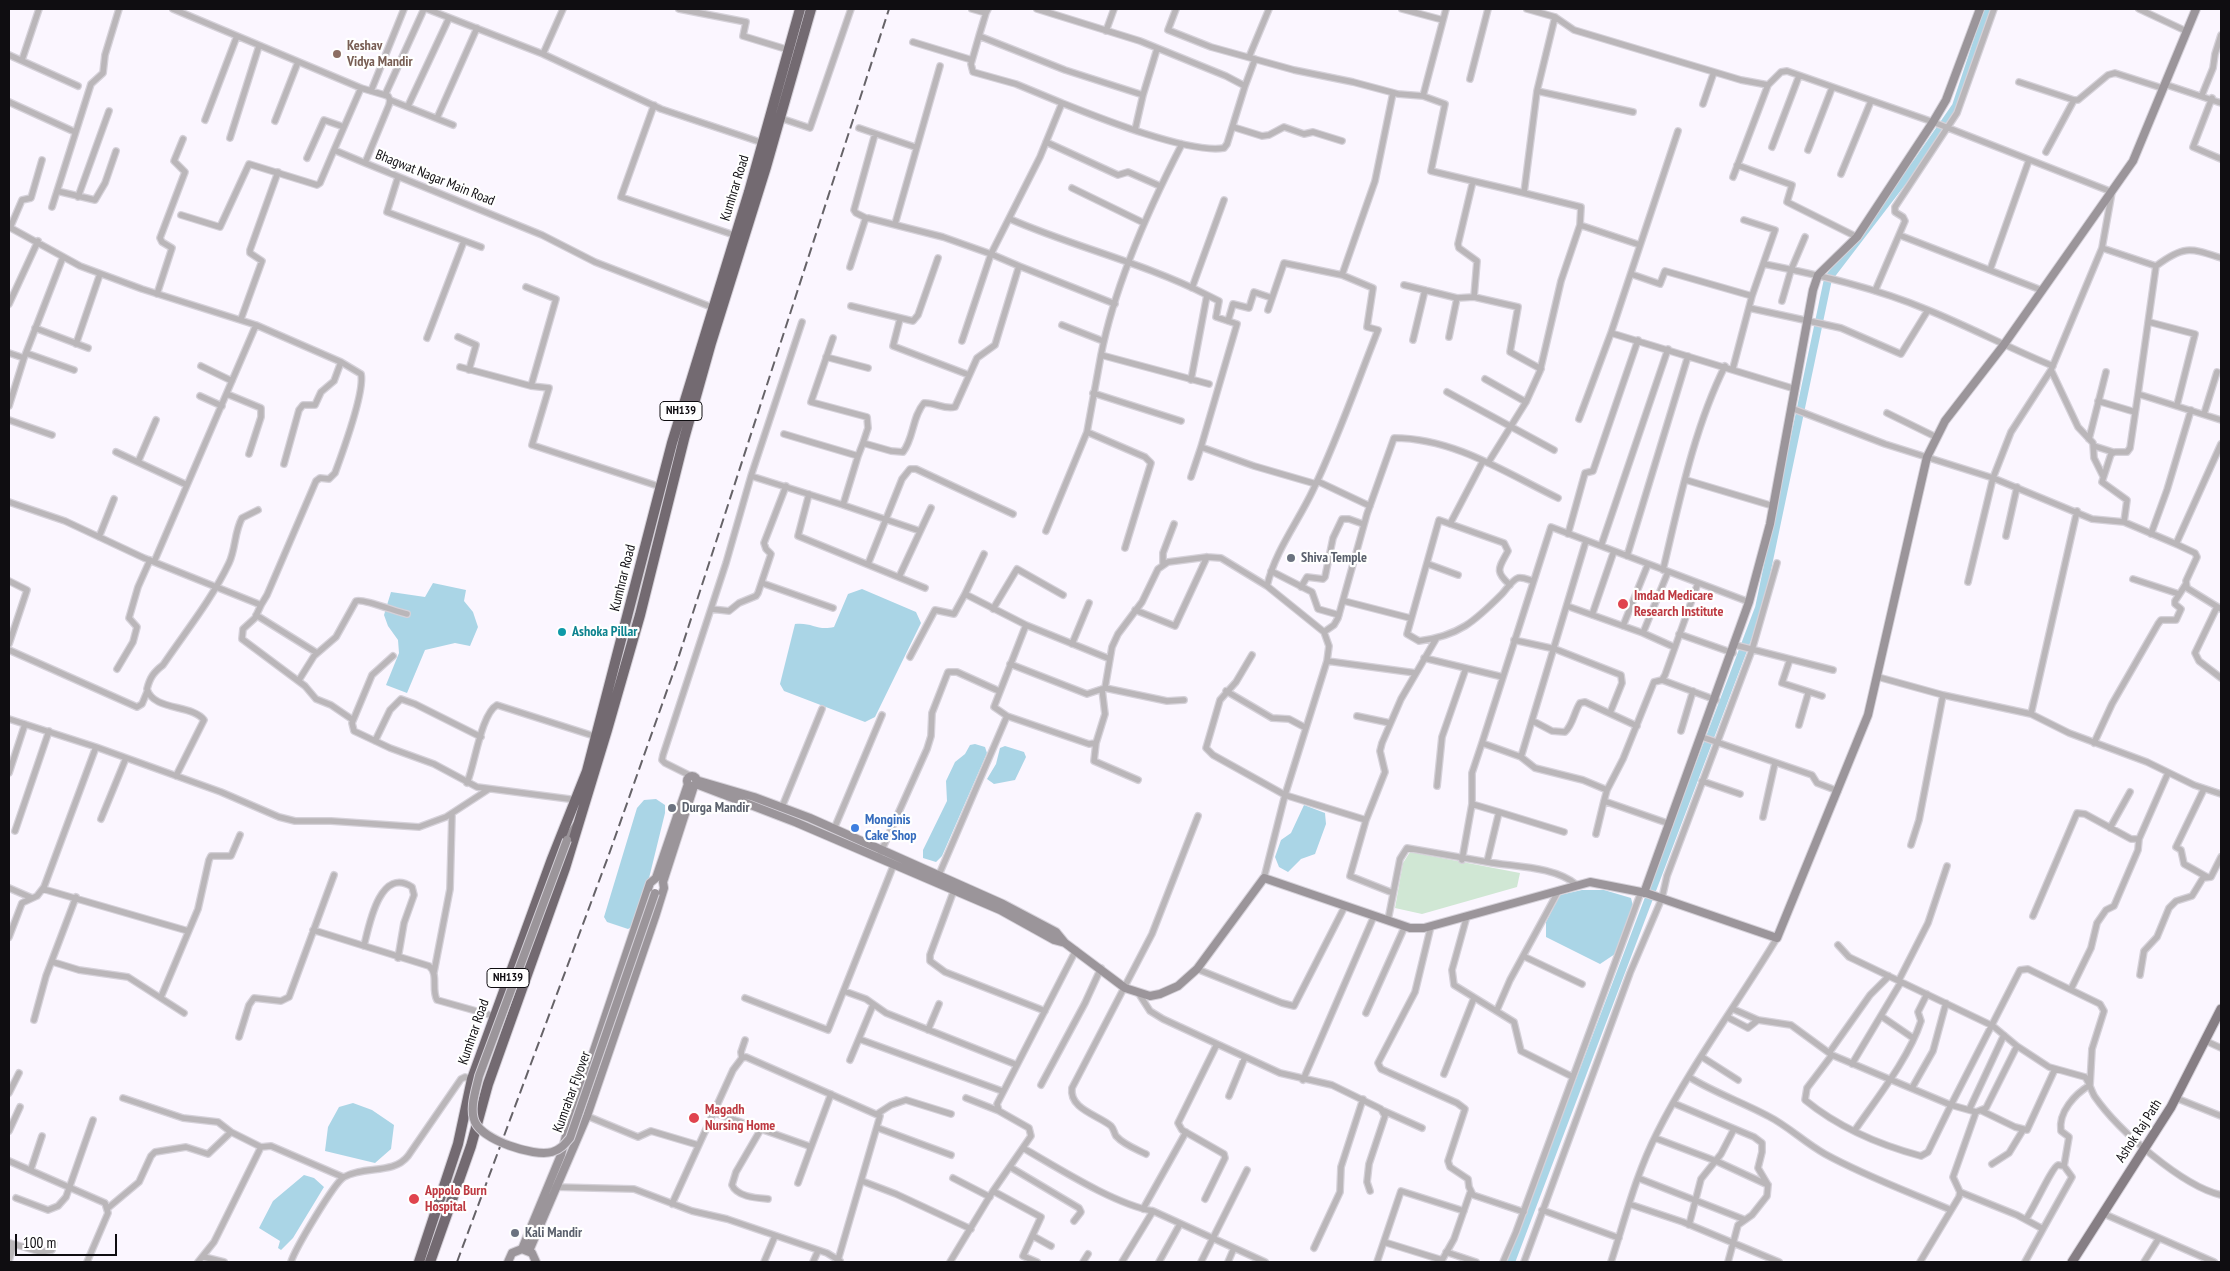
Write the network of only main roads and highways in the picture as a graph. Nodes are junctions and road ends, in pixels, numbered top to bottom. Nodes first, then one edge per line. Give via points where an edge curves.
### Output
1 (800, 9) edge
2 (811, 9) edge
3 (1980, 9) edge
4 (2196, 9) edge
5 (746, 216) junction
6 (716, 309) junction
7 (652, 521) junction
8 (663, 523) junction
9 (693, 782) junction
10 (569, 816) junction
11 (578, 822) junction
12 (568, 836) junction
13 (938, 878) junction
14 (658, 885) junction
15 (1644, 892) junction
16 (1065, 943) junction
17 (2220, 1015) edge
18 (461, 1132) junction
19 (472, 1141) junction
20 (553, 1187) junction
21 (525, 1250) junction
22 (420, 1262) edge
23 (430, 1262) edge
24 (508, 1262) edge
25 (536, 1262) edge
26 (2072, 1262) edge

1 - 5 highway, Kumhrar Road / NH139
2 - 5 highway, Kumhrar Road / NH139 via 780,118
3 - 15 main road via 1935,123 1857,237 1818,276 1773,506 1750,602 1704,738
4 - 15 main road via 2133,160 1936,437 1927,457 1865,723 1776,938
5 - 6 highway, Kumhrar Road / NH139
5 - 6 highway, Kumhrar Road / NH139 via 734,235
6 - 7 highway, Kumhrar Road / NH139
6 - 8 highway, Kumhrar Road / NH139
7 - 8 highway
7 - 10 highway, Kumhrar Road / NH139 via 597,737
8 - 11 highway, Kumhrar Road / NH139 via 637,625
9 - 13 main road via 878,858
9 - 13 main road via 782,807 882,849
9 - 14 main road
10 - 12 main road, Kumrahar Flyover
10 - 18 highway, Kumhrar Road / NH139 via 472,1079
11 - 12 main road, Kumrahar Flyover
11 - 19 highway, NH139 via 565,868 488,1084
12 - 14 main road, Kumrahar Flyover, bridge via 479,1076 473,1102 475,1122 484,1135 528,1152 540,1153 558,1150 570,1138
13 - 16 main road via 954,890
13 - 16 main road via 1003,904 1056,932
14 - 20 main road via 664,888 587,1116
14 - 20 main road via 650,883 568,1128
15 - 16 main road via 1590,882 1424,928 1405,926 1264,878 1197,969 1178,986 1160,994 1139,994 1126,988
17 - 26 main road, Ashok Raj Path via 2176,1098
18 - 19 highway
18 - 22 highway, Kumhrar Road / NH139
19 - 23 highway, NH139
20 - 21 main road
21 - 24 main road via 512,1253
21 - 25 main road

